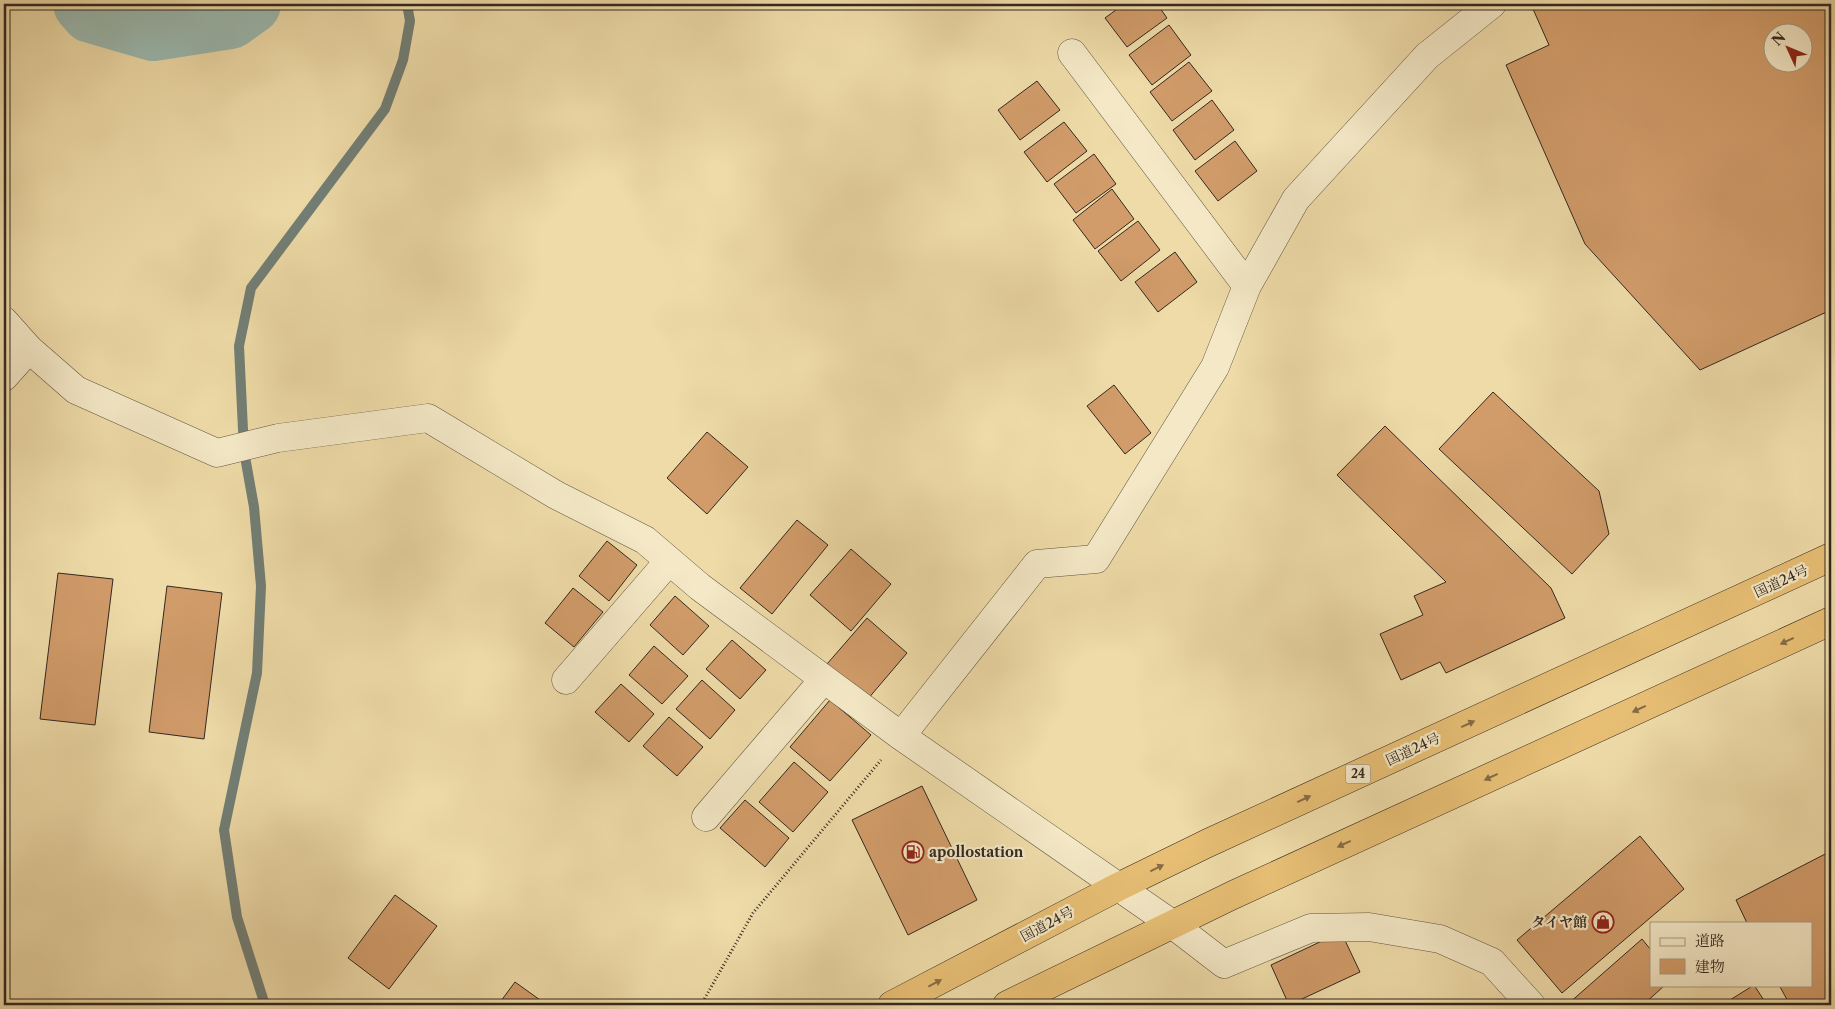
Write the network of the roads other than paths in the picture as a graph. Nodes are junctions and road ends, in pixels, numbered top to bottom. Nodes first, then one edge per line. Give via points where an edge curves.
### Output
1 (1492, 4) edge
2 (1072, 53) dead end
3 (1247, 286) junction
4 (4, 321) edge
5 (30, 349) junction
6 (4, 377) edge
7 (1831, 558) edge
8 (669, 561) junction
9 (1831, 621) edge
10 (824, 679) junction
11 (566, 680) dead end
12 (901, 736) junction
13 (706, 817) dead end
14 (1118, 887) junction
15 (1172, 924) junction
16 (892, 1005) edge
17 (1007, 1005) edge
18 (1531, 1005) edge

1 - 3 street via 1427,56 1296,199
2 - 3 street
3 - 12 street via 1214,367 1096,559 1037,564
4 - 5 street
5 - 6 street
5 - 8 street via 76,390 217,453 278,438 428,418 556,495 645,540
14 -> 7 highway, 国道24号 / 24
8 - 10 street
8 - 11 street
9 -> 15 highway
10 - 12 street
10 - 13 street
12 - 14 street
14 - 15 street
16 -> 14 highway, 国道24号 / 24
15 - 17 highway
15 - 18 street via 1224,964 1311,928 1369,927 1440,939 1492,962

